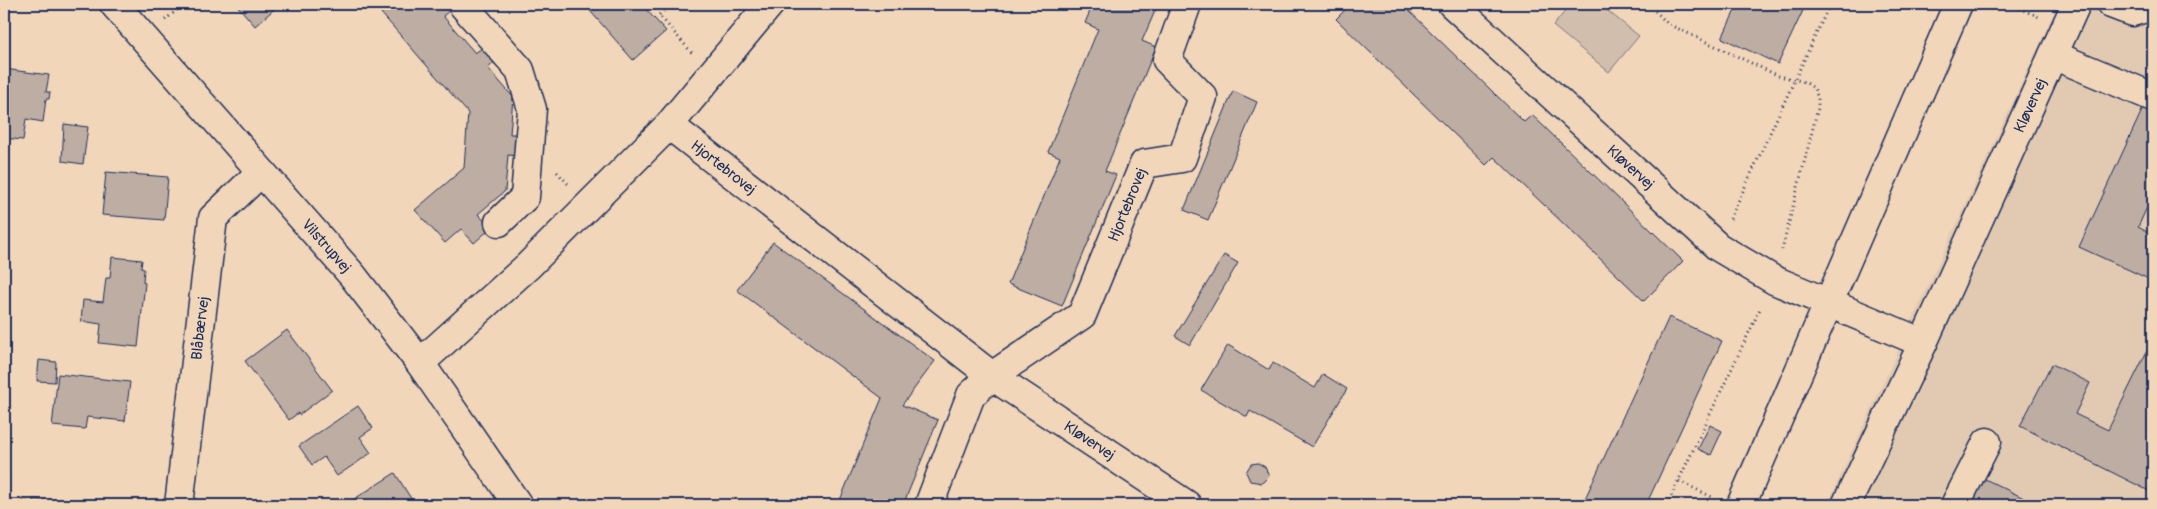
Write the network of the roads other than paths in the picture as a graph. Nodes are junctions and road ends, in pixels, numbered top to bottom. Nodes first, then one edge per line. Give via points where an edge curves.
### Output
1 (114, 4) edge
2 (462, 4) edge
3 (770, 4) edge
4 (1188, 4) edge
5 (1452, 4) edge
6 (1958, 4) edge
7 (2076, 4) edge
8 (2111, 4) edge
9 (2153, 6) edge
10 (2053, 55) junction
11 (2153, 97) edge
12 (669, 125) junction
13 (261, 172) junction
14 (499, 222) dead end
15 (1828, 302) junction
16 (1923, 343) junction
17 (420, 363) junction
18 (992, 376) junction
19 (1988, 442) dead end
20 (179, 505) edge
21 (518, 505) edge
22 (929, 505) edge
23 (1187, 505) edge
24 (1741, 505) edge
25 (1846, 505) edge
26 (1955, 505) edge

1 - 13 street, Vilstrupvej
2 - 14 street via 520,70 532,109 525,197
3 - 12 street
4 - 18 street, Hjortebrovej via 1167,60 1203,97 1182,158 1144,164 1082,315
5 - 15 street, Kløvervej via 1718,247 1774,280
6 - 15 street
7 - 10 street, Kløvervej
8 - 9 street via 2132,12
10 - 11 street
10 - 16 street, Kløvervej
12 - 17 street via 528,266
12 - 18 street, Hjortebrovej
13 - 17 street, Vilstrupvej via 353,276
13 - 20 street, Blåbærvej via 213,218
15 - 16 street, Kløvervej
15 - 24 street
16 - 25 street, Kløvervej
17 - 21 street, Vilstrupvej
18 - 22 street, Hjortebrovej via 971,395
18 - 23 street, Kløvervej
19 - 26 street

